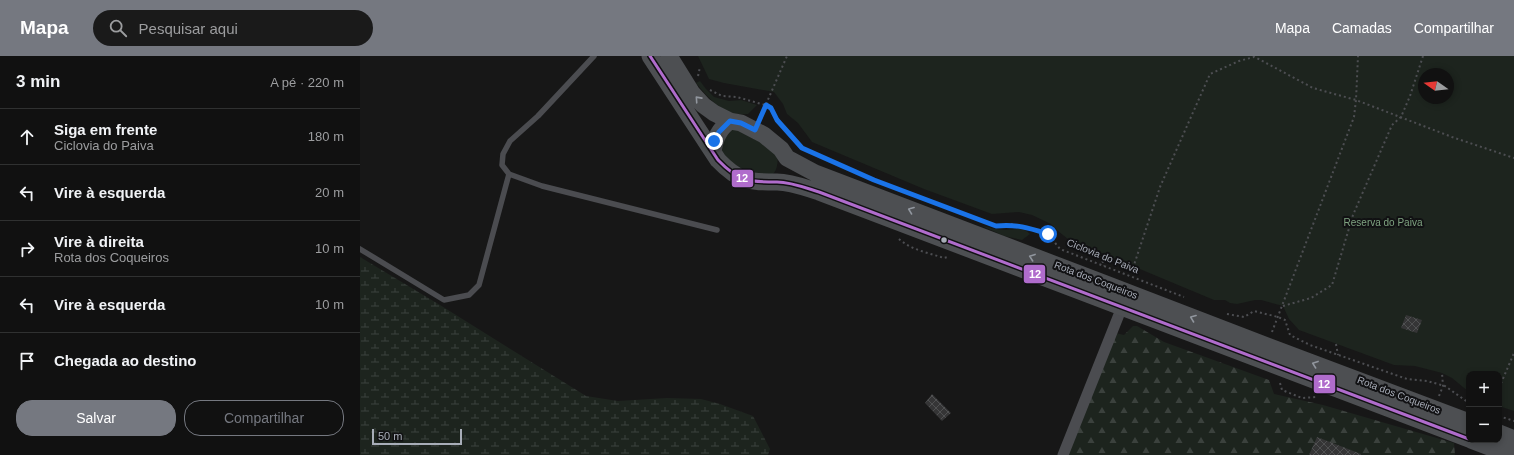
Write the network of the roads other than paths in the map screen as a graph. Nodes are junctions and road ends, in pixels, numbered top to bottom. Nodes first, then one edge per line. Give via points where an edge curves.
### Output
1 (594, 56) edge
2 (650, 56) edge
3 (669, 56) edge
4 (730, 121) junction
5 (781, 149) junction
6 (713, 152) junction
7 (509, 174) junction
8 (771, 182) junction
9 (717, 230) dead end
10 (360, 250) edge
11 (1122, 307) junction
12 (1466, 421) edge
13 (1502, 435) edge
14 (1466, 438) edge
15 (1514, 439) edge
16 (1478, 443) edge
17 (1063, 455) edge
18 (1510, 455) edge

1 - 7 lane via 538,116 510,141 503,154 502,165
2 - 6 main road, Rota dos Coqueiros
4 -> 3 main road, Rota dos Coqueiros via 714,113 692,93
4 - 5 main road, Rota dos Coqueiros via 755,130
4 - 6 main road via 714,141
5 - 8 main road via 781,168
12 -> 5 main road, Rota dos Coqueiros via 815,173 787,158
6 - 8 main road, Rota dos Coqueiros via 729,172 742,179
7 - 9 lane via 542,186
7 - 10 lane via 479,285 469,295 444,300
8 - 11 main road, Rota dos Coqueiros via 797,185 819,192
11 - 14 main road, Rota dos Coqueiros
11 - 17 street
13 - 15 main road
16 - 18 main road, Rota dos Coqueiros

